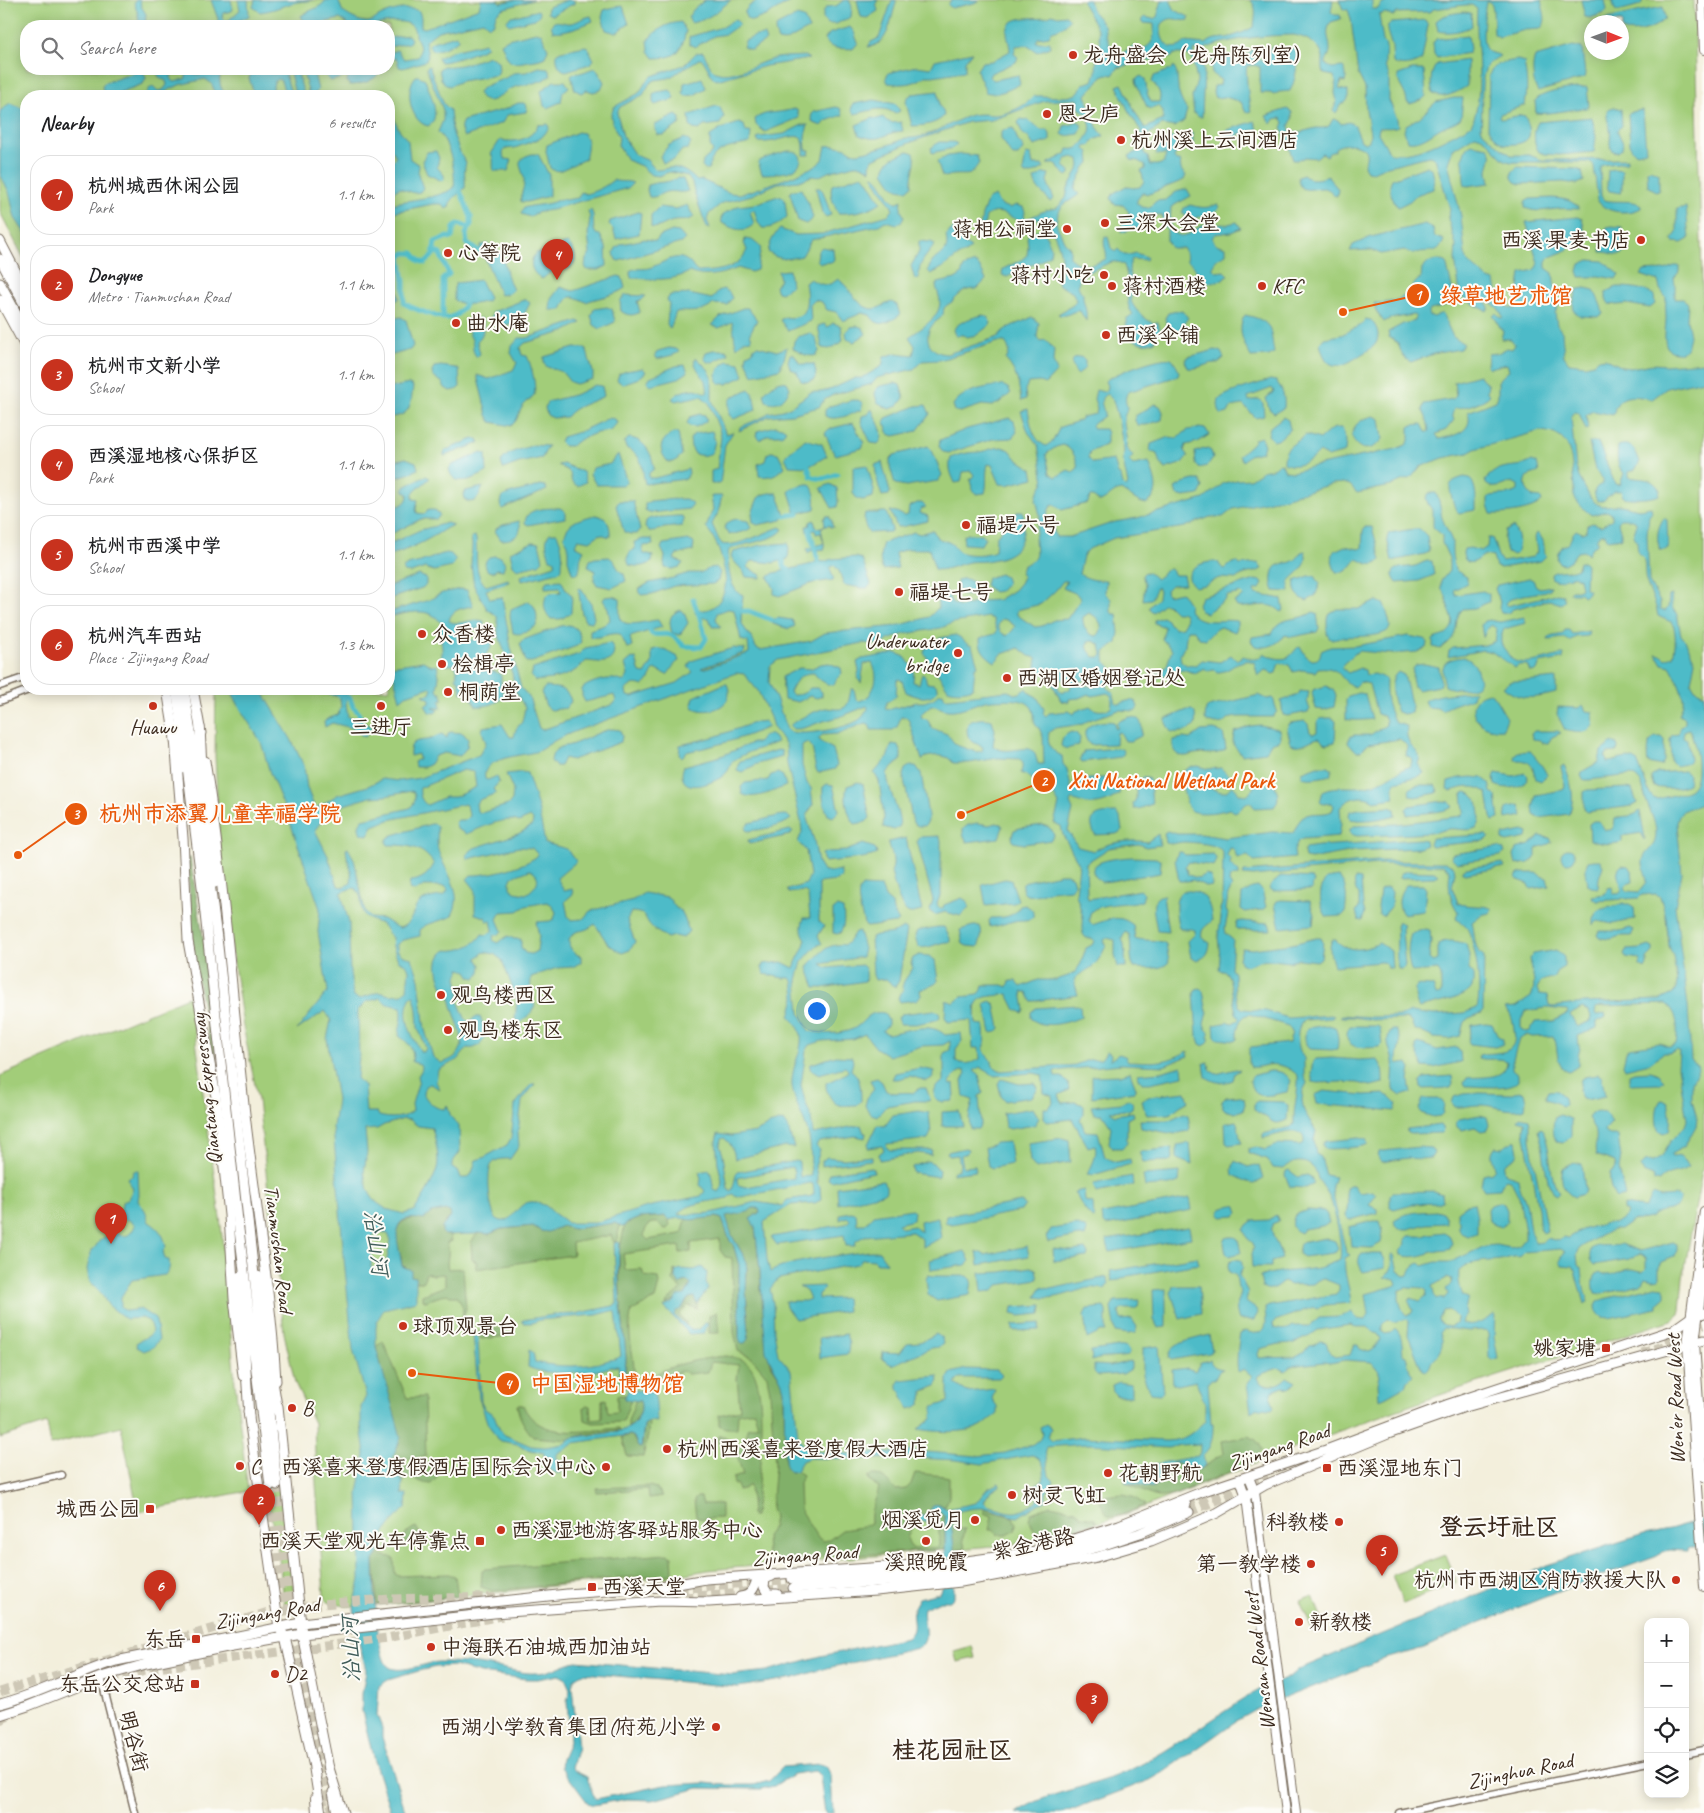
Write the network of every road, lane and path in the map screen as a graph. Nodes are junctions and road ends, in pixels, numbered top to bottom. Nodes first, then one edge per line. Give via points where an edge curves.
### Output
1 (1702, 0) edge
2 (1704, 50) edge
3 (0, 241) edge
4 (0, 259) edge
5 (20, 279) edge
6 (0, 283) edge
7 (20, 297) edge
8 (0, 300) edge
9 (20, 320) edge
10 (20, 337) edge
11 (20, 679) edge
12 (0, 686) edge
13 (20, 693) edge
14 (168, 695) edge
15 (177, 695) edge
16 (185, 695) edge
17 (194, 695) edge
18 (0, 701) edge
19 (200, 727) junction
20 (175, 739) junction
21 (206, 923) junction
22 (218, 946) junction
23 (1704, 1211) edge
24 (248, 1220) junction
25 (238, 1221) junction
26 (1704, 1270) edge
27 (1697, 1315) edge
28 (1695, 1342) edge
29 (278, 1412) junction
30 (249, 1416) junction
31 (61, 1475) dead end
32 (1245, 1478) junction
33 (1704, 1478) edge
34 (0, 1489) edge
35 (1255, 1492) junction
36 (1246, 1497) junction
37 (1187, 1509) tunnel mouth
38 (1102, 1542) junction
39 (1031, 1552) junction
40 (940, 1566) junction
41 (1034, 1570) junction
42 (960, 1572) junction
43 (758, 1576) junction
44 (772, 1576) junction
45 (941, 1581) junction
46 (1704, 1587) edge
47 (876, 1591) junction
48 (687, 1601) junction
49 (301, 1623) junction
50 (279, 1628) junction
51 (302, 1634) junction
52 (285, 1637) junction
53 (101, 1677) junction
54 (0, 1704) edge
55 (0, 1715) edge
56 (1704, 1750) edge
57 (1689, 1753) edge
58 (1644, 1763) edge
59 (314, 1768) junction
60 (329, 1768) junction
61 (135, 1813) edge
62 (316, 1813) edge
63 (322, 1813) edge
64 (337, 1813) edge
65 (343, 1813) edge
66 (1286, 1813) edge
67 (1296, 1813) edge
68 (1399, 1813) edge

1 - 2 main road
3 - 5 main road
4 - 7 main road
6 - 9 main road
8 - 10 main road
11 - 12 street
13 - 18 street
14 - 20 main road
15 - 21 main road, Qiantang Expressway
16 - 22 main road, Qiantang Expressway
17 - 19 main road, Tianmushan Road
19 - 22 main road
19 - 29 main road, Tianmushan Road via 225,915 245,1114 270,1312
20 - 21 main road
20 - 30 main road via 188,941 216,1097 239,1346
21 - 25 main road, Qiantang Expressway
22 - 24 main road, Qiantang Expressway
23 - 27 main road, Wen'er Road West
24 - 25 main road, Qiantang Expressway via 273,1485
24 - 29 main road via 263,1299
25 - 30 main road
26 - 27 main road, Wen'er Road West
27 - 28 main road, Wen'er Road West
27 - 32 main road, Zijingang Road via 1673,1330 1449,1404
28 - 33 main road, Wen'er Road West
28 - 35 main road, Zijingang Road via 1462,1408 1335,1455
28 - 46 main road, Wen'er Road West via 1698,1517
29 - 49 main road, Tianmushan Road
30 - 50 main road
31 - 34 street
32 - 35 main road, Wensan Road West
32 - 36 main road, Wensan Road West
32 - 39 main road, Zijingang Road via 1119,1525
35 - 36 main road, Zijingang Road
35 - 67 main road, Wensan Road West
36 - 41 main road, Zijingang Road via 1151,1541 1096,1558
36 - 66 main road, Wensan Road West
37 - 38 main road via 1140,1533
38 - 39 main road
38 - 41 main road
38 - 42 main road, 紫金港路 via 1024,1566
39 - 42 main road, Zijingang Road via 996,1558
40 - 42 main road
40 - 44 main road, Zijingang Road
40 - 45 main road, Zijingang Road via 793,1584
41 - 42 main road, Zijingang Road via 998,1576
42 - 45 main road, 紫金港路
43 - 44 main road, Zijingang Road
43 - 48 main road via 747,1596
43 - 49 main road, Zijingang Road
44 - 47 main road via 764,1584 766,1592 771,1594
45 - 47 main road, Zijingang Road
47 - 48 main road, Zijingang Road
48 - 51 main road, Zijingang Road via 494,1613
49 - 50 main road, Zijingang Road
49 - 51 main road, Tianmushan Road
50 - 52 main road
50 - 54 main road, Zijingang Road via 116,1661
51 - 52 main road, Zijingang Road
51 - 60 main road, Tianmushan Road
52 - 53 main road, Zijingang Road via 191,1654
52 - 59 main road
53 - 55 main road, Zijingang Road
53 - 61 street, 明谷街
56 - 57 street
58 - 68 street, Zijinghua Road
59 - 62 main road
59 - 63 main road
60 - 64 main road, Tianmushan Road
60 - 65 main road

